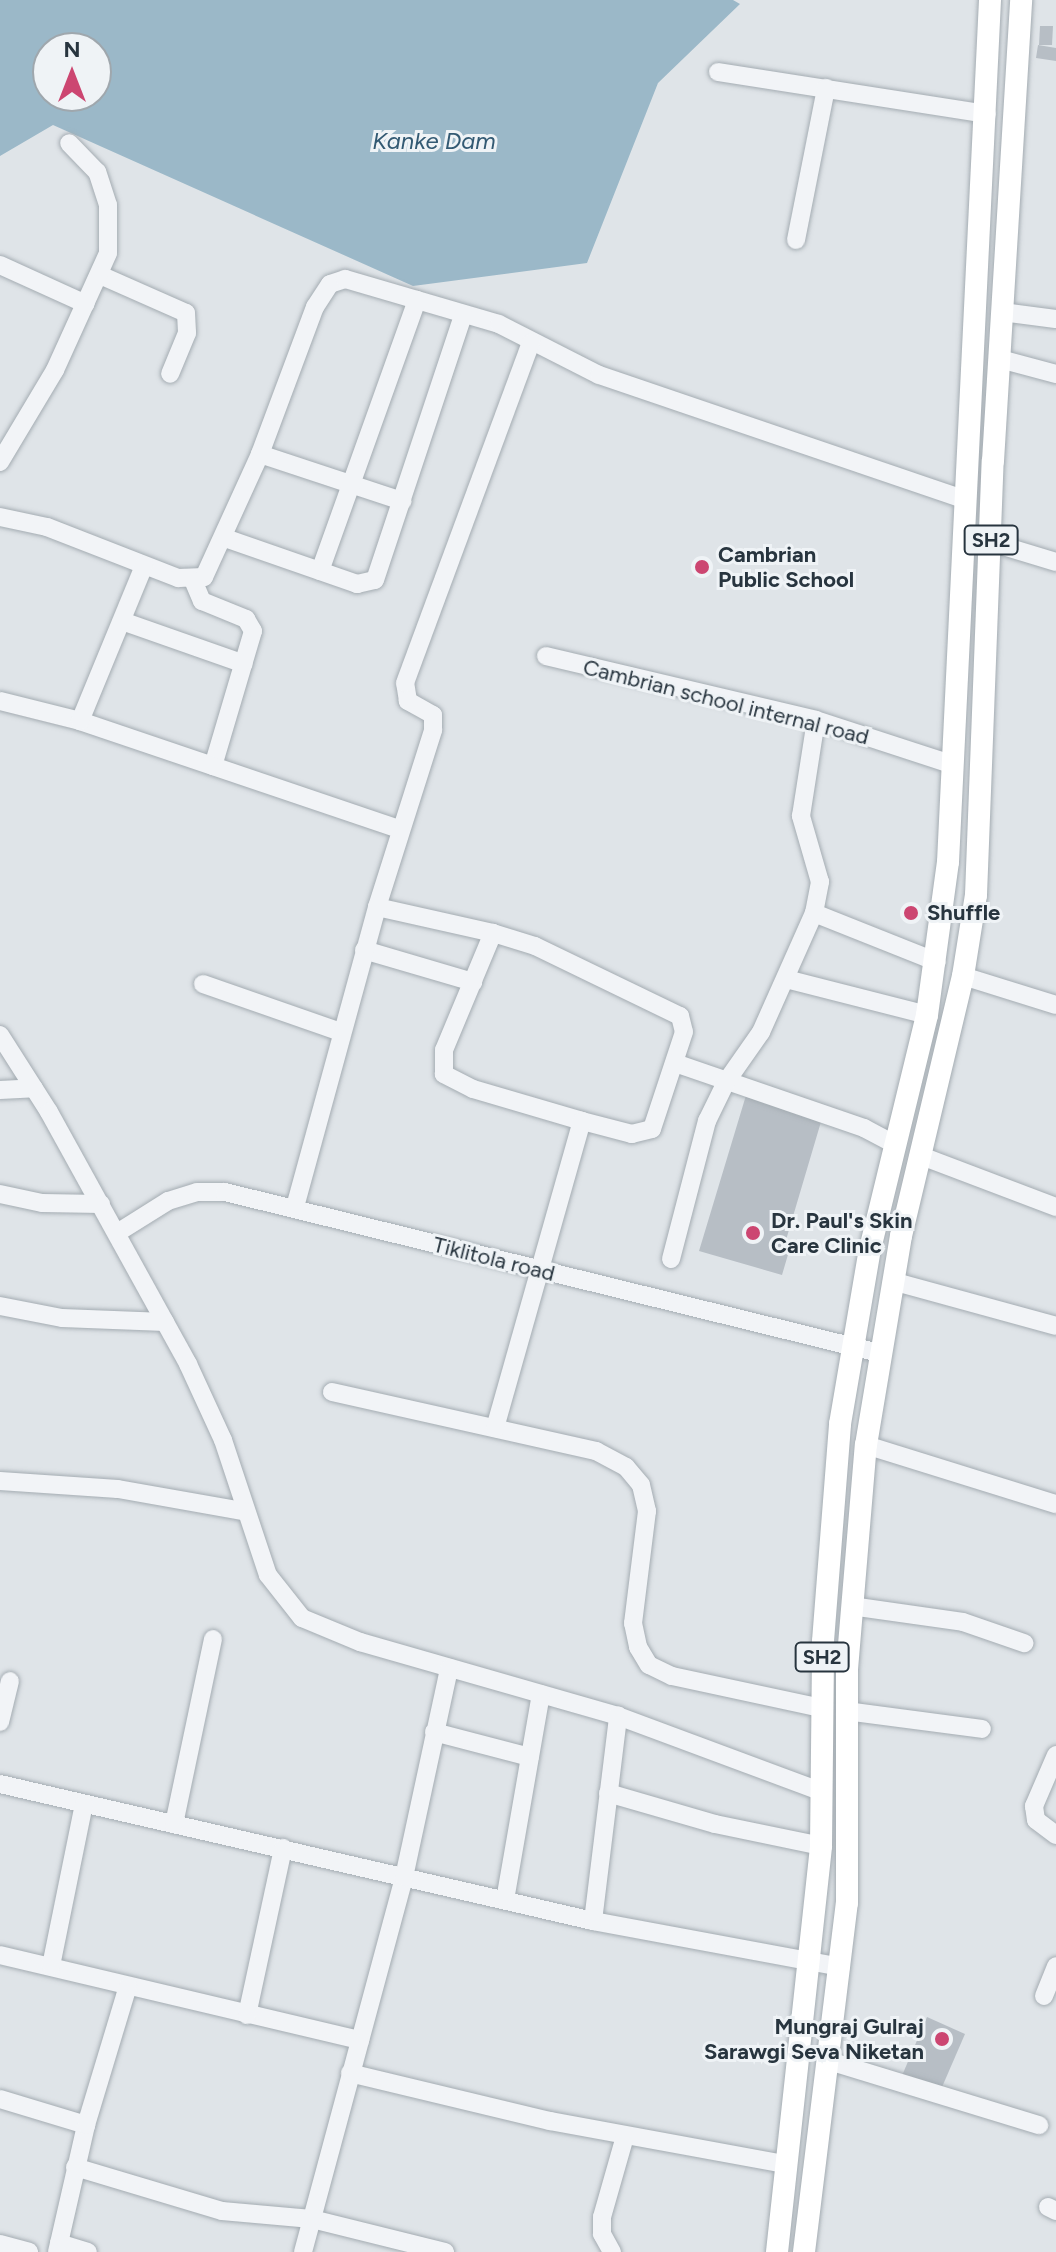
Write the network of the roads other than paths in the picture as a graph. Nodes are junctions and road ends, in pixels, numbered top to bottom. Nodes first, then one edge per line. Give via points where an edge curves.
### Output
1 (990, 0) edge
2 (1021, 0) edge
3 (718, 72) dead end
4 (826, 88) junction
5 (987, 114) junction
6 (69, 143) dead end
7 (796, 240) dead end
8 (0, 265) edge
9 (100, 275) junction
10 (417, 300) junction
11 (86, 304) junction
12 (1002, 312) junction
13 (463, 315) junction
14 (1056, 319) edge
15 (531, 343) junction
16 (1000, 359) junction
17 (170, 374) dead end
18 (1056, 374) edge
19 (260, 454) junction
20 (0, 462) edge
21 (352, 485) junction
22 (963, 499) junction
23 (402, 501) junction
24 (0, 517) edge
25 (225, 538) junction
26 (990, 542) junction
27 (1056, 562) edge
28 (144, 566) junction
29 (320, 571) junction
30 (193, 580) junction
31 (122, 621) junction
32 (546, 656) dead end
33 (244, 664) junction
34 (0, 701) edge
35 (816, 720) junction
36 (80, 721) junction
37 (951, 764) junction
38 (213, 766) junction
39 (399, 829) junction
40 (377, 907) junction
41 (814, 913) junction
42 (493, 933) junction
43 (364, 950) junction
44 (937, 962) junction
45 (963, 976) junction
46 (786, 979) junction
47 (473, 982) junction
48 (203, 984) dead end
49 (1056, 1005) edge
50 (927, 1015) junction
51 (341, 1032) junction
52 (0, 1035) edge
53 (675, 1063) junction
54 (726, 1082) junction
55 (34, 1088) junction
56 (0, 1090) edge
57 (582, 1121) junction
58 (896, 1145) junction
59 (919, 1155) junction
60 (0, 1194) edge
61 (101, 1204) junction
62 (295, 1207) junction
63 (1056, 1207) edge
64 (117, 1233) junction
65 (671, 1259) dead end
66 (542, 1271) junction
67 (892, 1281) junction
68 (0, 1306) edge
69 (165, 1322) junction
70 (1056, 1326) edge
71 (850, 1347) junction
72 (879, 1353) junction
73 (332, 1392) dead end
74 (495, 1428) junction
75 (866, 1445) junction
76 (0, 1481) edge
77 (1056, 1504) edge
78 (243, 1511) junction
79 (851, 1606) junction
80 (213, 1639) dead end
81 (1024, 1643) dead end
82 (449, 1668) junction
83 (10, 1681) dead end
84 (541, 1694) junction
85 (821, 1708) junction
86 (846, 1711) junction
87 (618, 1716) junction
88 (0, 1722) edge
89 (982, 1729) dead end
90 (434, 1732) junction
91 (1056, 1755) edge
92 (530, 1757) junction
93 (0, 1784) edge
94 (822, 1792) junction
95 (608, 1793) junction
96 (84, 1804) junction
97 (174, 1824) junction
98 (1056, 1835) edge
99 (821, 1846) junction
100 (283, 1848) junction
101 (404, 1877) junction
102 (505, 1900) junction
103 (593, 1921) junction
104 (0, 1955) edge
105 (812, 1962) junction
106 (51, 1966) junction
107 (1056, 1966) edge
108 (841, 1967) junction
109 (128, 1986) junction
110 (1044, 1996) dead end
111 (247, 2015) junction
112 (360, 2040) junction
113 (826, 2060) junction
114 (350, 2073) junction
115 (0, 2099) edge
116 (86, 2125) junction
117 (1039, 2125) dead end
118 (625, 2136) junction
119 (785, 2164) junction
120 (75, 2167) junction
121 (312, 2219) junction
122 (0, 2244) edge
123 (58, 2247) edge
124 (29, 2252) edge
125 (88, 2252) edge
126 (303, 2252) edge
127 (445, 2252) edge
128 (612, 2252) edge
129 (777, 2252) edge
130 (804, 2252) edge

1 - 5 main road, SH2
2 - 12 main road, SH2
3 - 4 street
4 - 5 street
4 - 7 street
5 - 22 main road, SH2
6 - 9 street via 97,172 108,205 108,253
8 - 11 street
9 - 11 street
9 - 17 street via 186,313 187,333
10 - 13 street
10 - 19 street via 361,281 330,284 315,307
10 - 21 street
11 - 20 street via 55,370
12 - 14 street
12 - 16 main road, SH2
13 - 15 street via 499,324
13 - 23 street
15 - 22 street via 666,399
15 - 39 street via 405,683 408,701 428,711 435,722
16 - 18 street
16 - 26 main road, SH2
19 - 21 street
19 - 25 street
21 - 23 street
21 - 29 street
22 - 37 main road, SH2
23 - 29 street via 375,580 357,584
24 - 28 street via 47,527
25 - 29 street
25 - 30 street via 212,568
26 - 27 street
26 - 45 main road, SH2 via 976,895
28 - 30 street
28 - 31 street
30 - 33 street via 202,601 252,624
31 - 33 street
31 - 36 street
32 - 35 street, Cambrian school internal road
33 - 38 street
34 - 36 street
35 - 37 street, Cambrian school internal road
35 - 41 street via 801,816 820,882
36 - 38 street
37 - 44 main road, SH2
38 - 39 street
39 - 40 street
40 - 42 street
40 - 43 street
41 - 44 street
41 - 46 street
42 - 47 street
42 - 53 street via 579,964 680,1016 684,1032
43 - 47 street
43 - 51 street
44 - 50 main road, SH2
45 - 49 street
45 - 59 main road, SH2
46 - 50 street
46 - 54 street via 761,1032
47 - 57 street via 444,1050 444,1074 473,1089
48 - 51 street
50 - 58 main road, SH2
51 - 62 street
52 - 55 street
53 - 54 street
53 - 57 street via 652,1129 632,1134
54 - 58 street via 864,1128
54 - 65 street via 695,1159
55 - 56 street
55 - 61 street
57 - 66 street
58 - 71 main road, SH2
59 - 63 street
59 - 67 main road, SH2
60 - 61 street via 42,1203
61 - 64 street
62 - 64 street, Tiklitola road via 225,1192 197,1192 168,1201
62 - 66 street, Tiklitola road
64 - 69 street
66 - 71 street, Tiklitola road
66 - 74 street
67 - 70 street
67 - 72 main road, SH2
68 - 69 street via 62,1318
69 - 78 street via 209,1405
71 - 72 street, Tiklitola road
71 - 85 main road, SH2 via 827,1570
72 - 75 main road, SH2
73 - 74 street
74 - 85 street via 596,1451 626,1467 641,1485 647,1511 633,1623 649,1665 672,1676
75 - 77 street
75 - 79 main road, SH2
76 - 78 street via 118,1489
78 - 82 street via 268,1575 302,1618 360,1642
79 - 81 street via 963,1622
79 - 86 main road, SH2
80 - 97 street
82 - 84 street
82 - 90 street
83 - 88 street
84 - 87 street
84 - 92 street
85 - 94 main road, SH2
86 - 89 street
86 - 108 main road, SH2 via 848,1870
87 - 94 street
87 - 95 street
90 - 92 street
90 - 101 street
91 - 98 street via 1034,1806 1036,1820
92 - 102 street
93 - 96 street
94 - 99 main road, SH2
95 - 99 street via 715,1824
95 - 103 street
96 - 97 street
96 - 106 street
97 - 100 street
99 - 105 main road, SH2
100 - 101 street
100 - 111 street
101 - 102 street
101 - 112 street
102 - 103 street
103 - 105 street
104 - 106 street
105 - 108 street
105 - 119 main road, SH2
106 - 109 street
107 - 110 street
108 - 113 main road, SH2
109 - 111 street
109 - 116 street
111 - 112 street
112 - 114 street
113 - 117 street
113 - 130 main road, SH2
114 - 118 street
114 - 121 street
115 - 116 street
116 - 120 street
118 - 119 street
118 - 128 street via 602,2217 602,2234
119 - 129 main road, SH2
120 - 121 street via 222,2211
120 - 123 street
121 - 126 street
121 - 127 street
122 - 124 street
123 - 125 street

